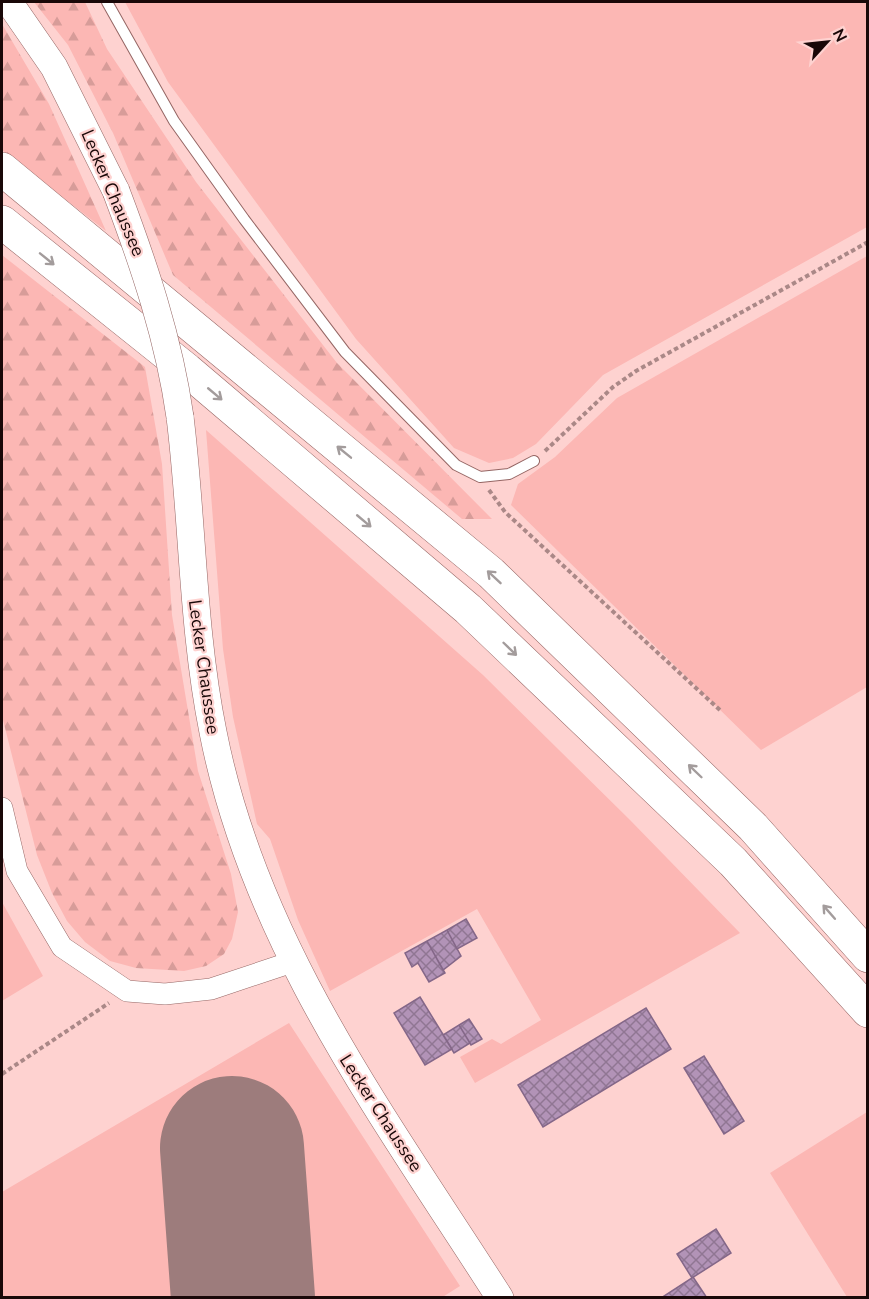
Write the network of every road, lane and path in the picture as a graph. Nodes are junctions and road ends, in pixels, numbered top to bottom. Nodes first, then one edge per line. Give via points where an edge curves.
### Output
1 (9, 2) edge
2 (107, 2) edge
3 (2, 169) edge
4 (2, 222) edge
5 (867, 242) edge
6 (534, 461) joint
7 (480, 477) junction
8 (722, 712) dead end
9 (2, 808) edge
10 (867, 956) edge
11 (292, 962) junction
12 (127, 991) junction
13 (867, 1011) edge
14 (2, 1074) edge
15 (500, 1298) edge

1 - 11 street, Lecker Chaussee, bridge via 54,67 116,191 143,263 162,328 180,417 195,616 213,733 239,832
2 - 7 lane via 174,121 345,352 456,465
10 -> 3 highway via 753,827 491,573
4 -> 13 highway via 187,370 468,609 733,862
5 - 6 path via 636,371
6 - 7 lane via 509,474
7 - 8 path via 505,512
9 - 12 street via 17,871 62,947
11 - 12 street via 211,989 165,994
11 - 15 street, Lecker Chaussee via 332,1036
12 - 14 path

